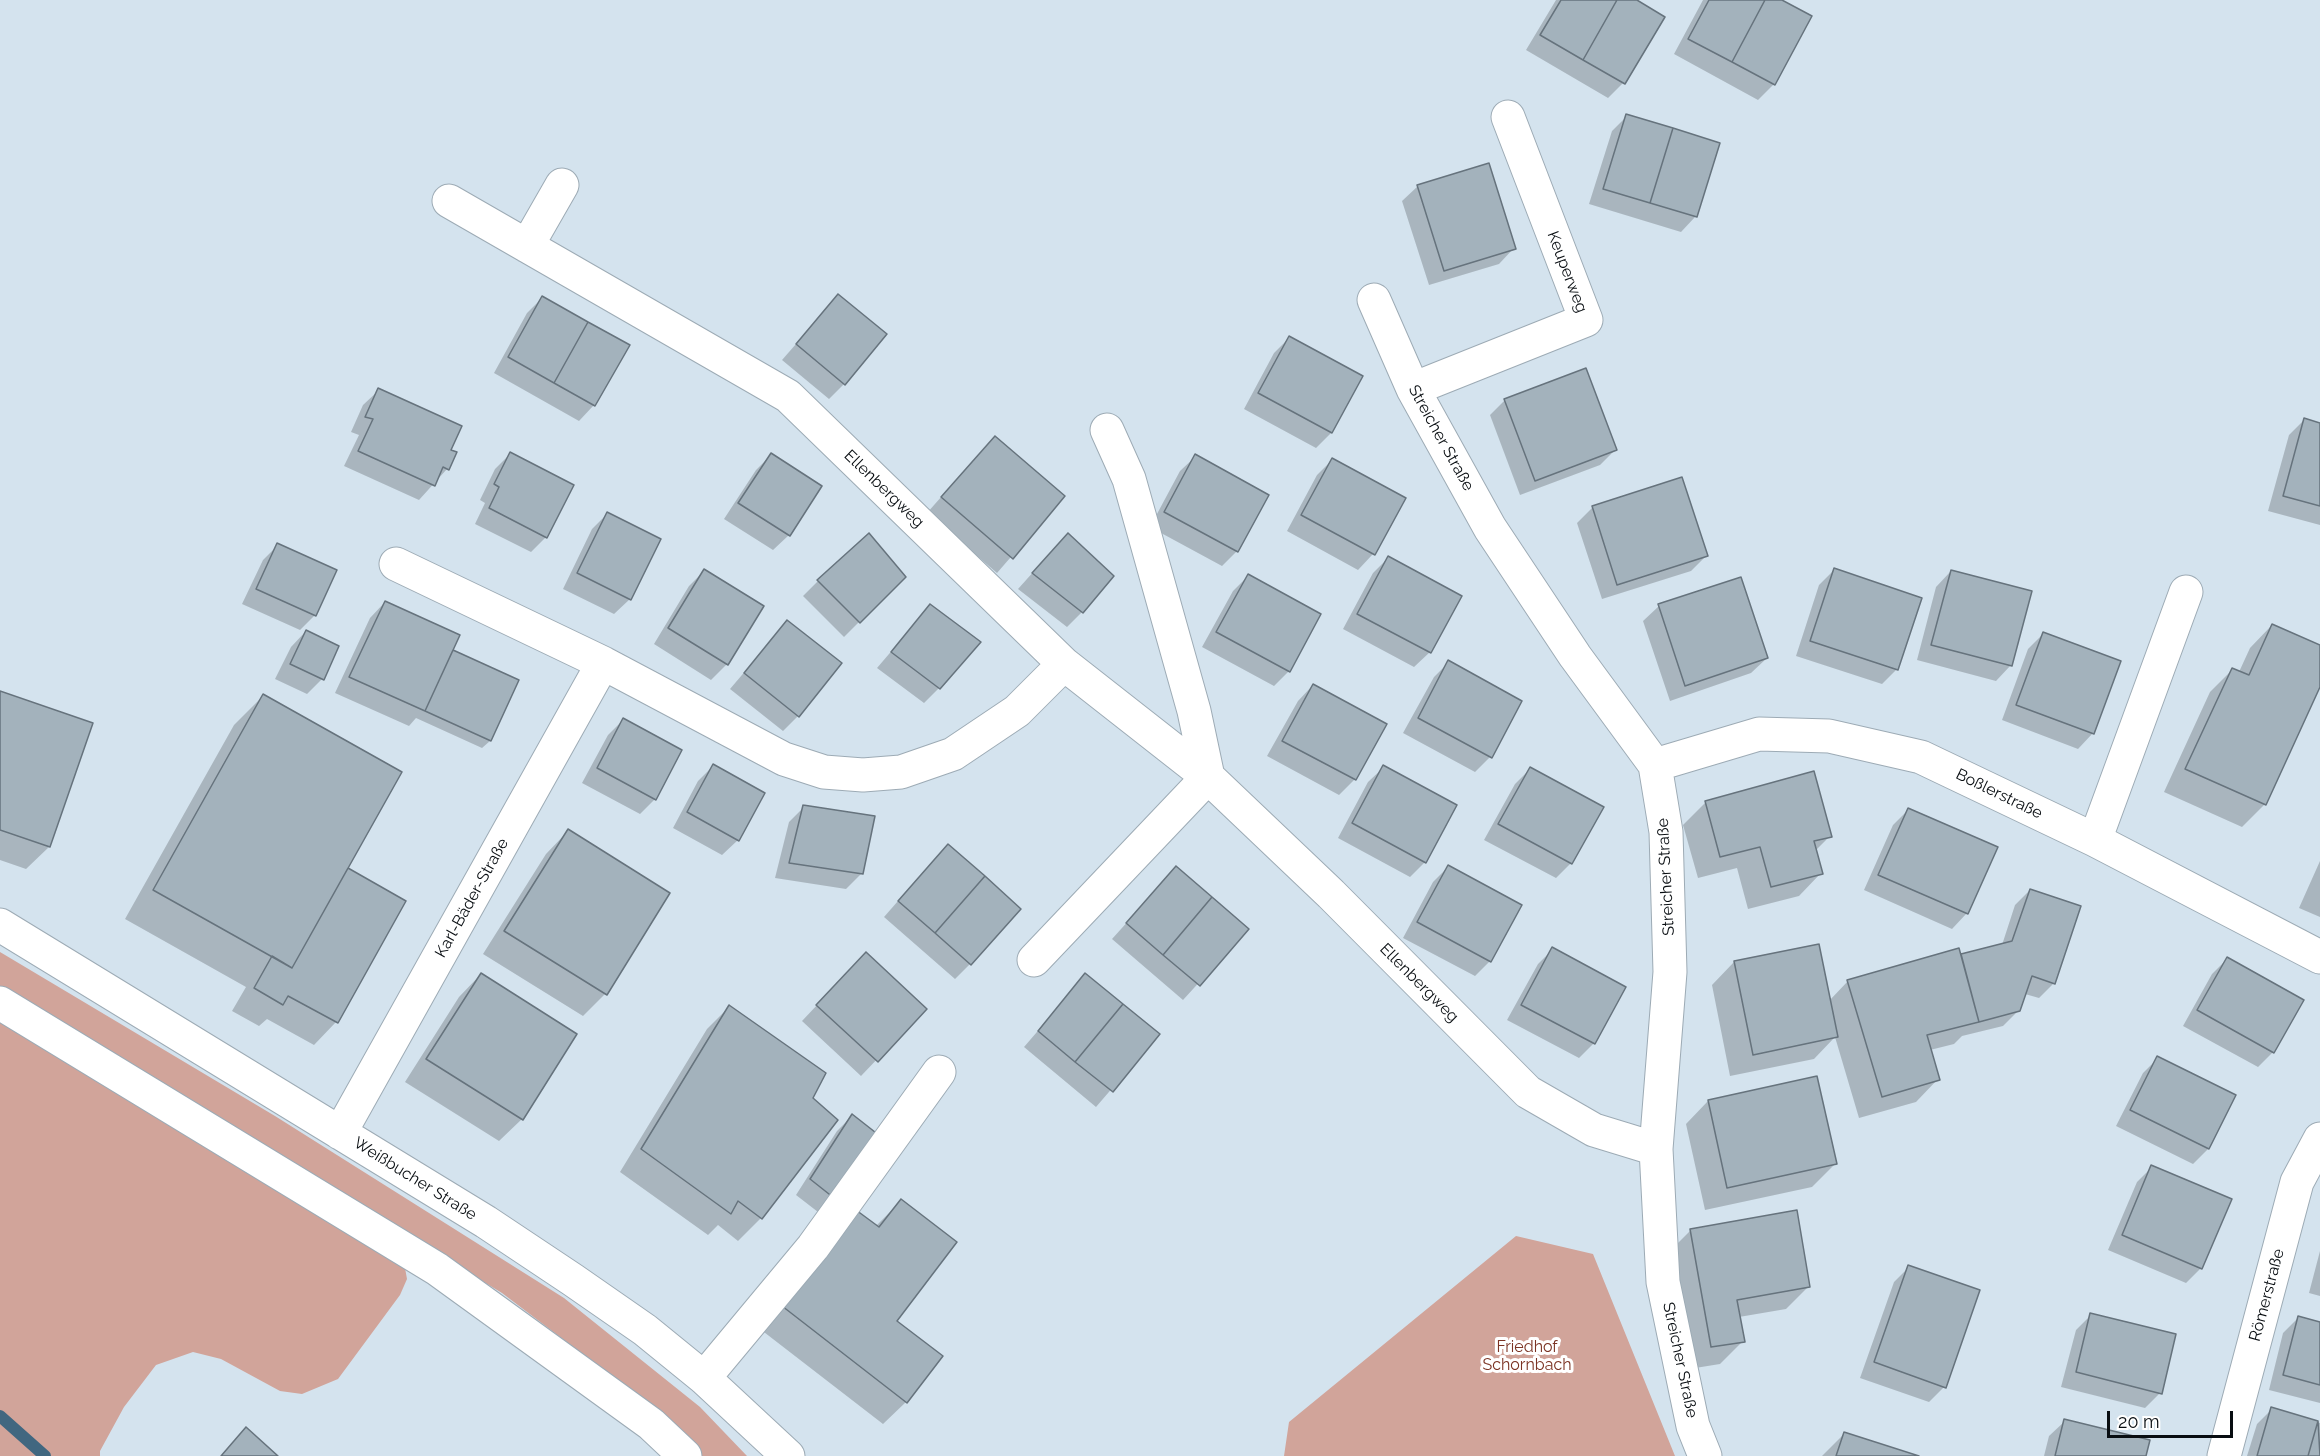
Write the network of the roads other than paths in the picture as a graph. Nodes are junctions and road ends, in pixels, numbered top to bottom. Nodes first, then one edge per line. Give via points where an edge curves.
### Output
1 (1508, 117) dead end
2 (562, 185) dead end
3 (449, 201) dead end
4 (527, 246) junction
5 (1374, 300) dead end
6 (1413, 388) junction
7 (1107, 430) dead end
8 (396, 564) dead end
9 (2186, 592) dead end
10 (603, 663) junction
11 (1064, 664) junction
12 (1655, 765) junction
13 (1208, 777) junction
14 (2095, 840) junction
15 (9, 931) edge
16 (2320, 957) edge
17 (1034, 960) dead end
18 (0, 1003) edge
19 (939, 1072) dead end
20 (340, 1133) junction
21 (2320, 1139) edge
22 (1656, 1149) junction
23 (704, 1378) junction
24 (685, 1456) edge
25 (788, 1456) edge
26 (1705, 1456) edge
27 (2224, 1456) edge

1 - 6 street, Keuperweg via 1586,320
2 - 4 street
3 - 4 street, Ellenbergweg
4 - 11 street, Ellenbergweg via 788,396
5 - 6 street, Streicher Straße
6 - 12 street, Streicher Straße via 1490,528 1575,656
7 - 13 street via 1129,479 1194,711
8 - 10 street
9 - 14 street
10 - 11 street via 784,759 824,772 862,775 901,772 953,754 1017,711
10 - 20 street, Karl-Bäder-Straße
11 - 13 street, Ellenbergweg
12 - 14 street, Boßlerstraße via 1759,735 1829,736 1921,757
12 - 22 street, Streicher Straße via 1666,832 1670,972
13 - 17 street
13 - 22 street, Ellenbergweg via 1528,1092 1594,1130
14 - 16 street, Boßlerstraße
15 - 20 street, Weißbucher Straße
18 - 24 street via 437,1269 651,1424
19 - 23 street via 813,1247
20 - 23 street, Weißbucher Straße via 573,1280 645,1330
21 - 27 street, Römerstraße via 2297,1182
22 - 26 street, Streicher Straße via 1663,1282 1693,1426
23 - 25 street, Weißbucher Straße

